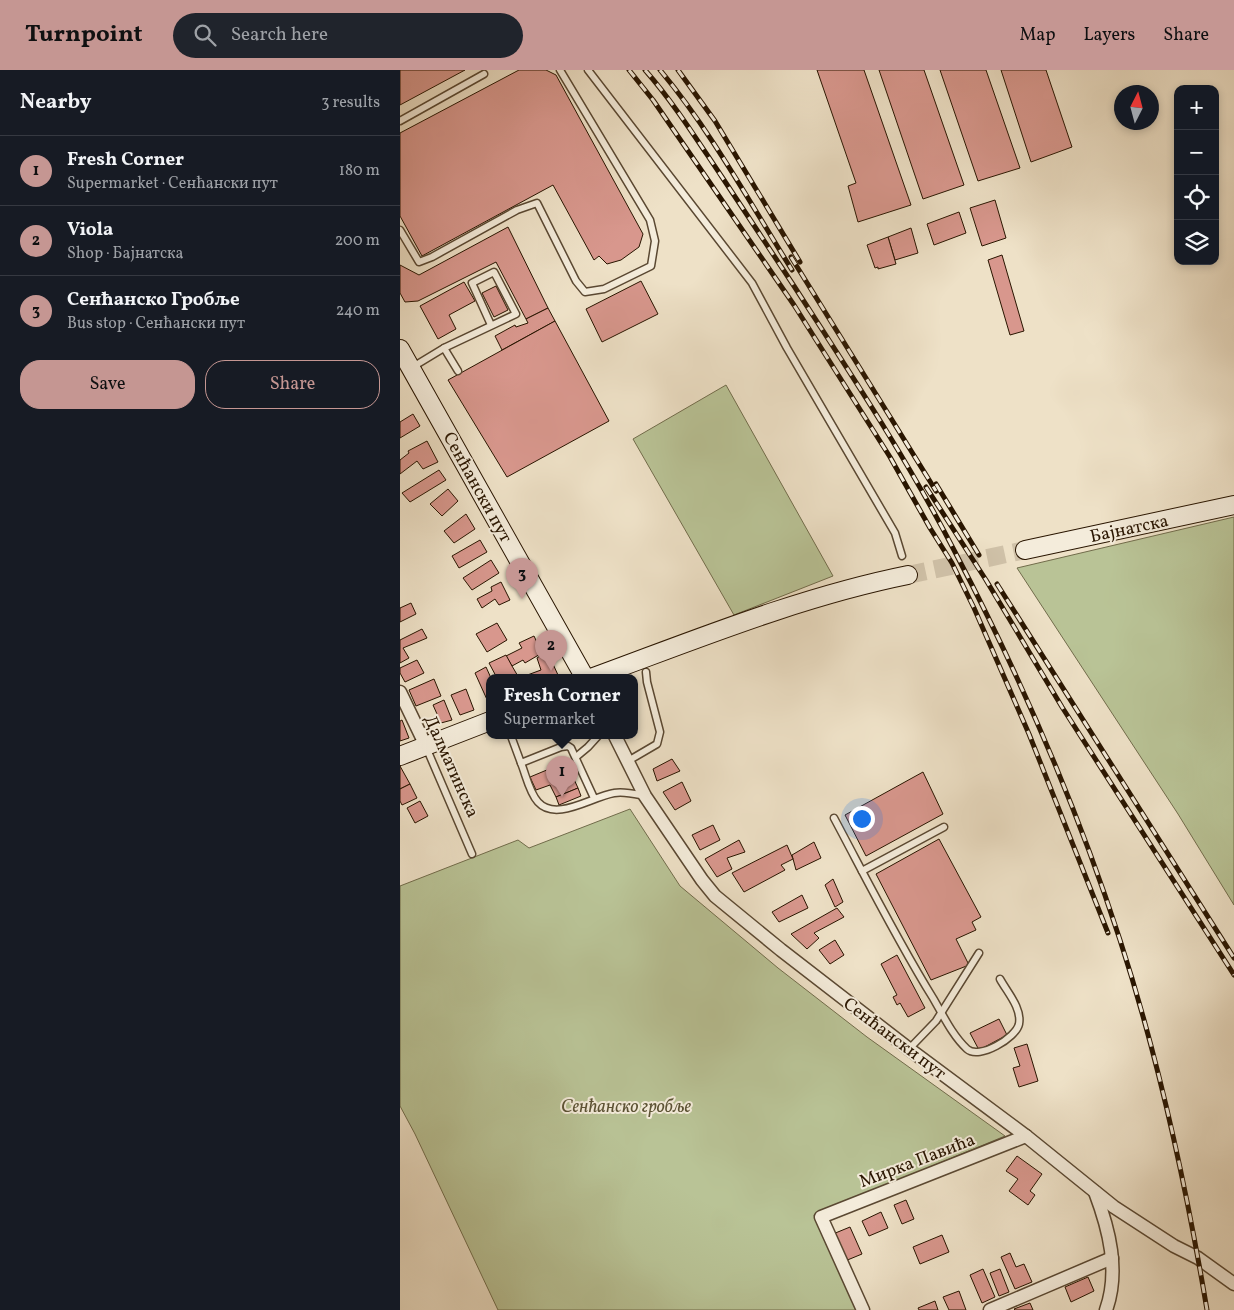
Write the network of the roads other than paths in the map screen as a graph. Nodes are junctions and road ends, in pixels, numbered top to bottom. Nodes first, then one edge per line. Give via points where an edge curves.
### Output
1 (560, 70) edge
2 (588, 70) edge
3 (484, 74) dead end
4 (400, 121) edge
5 (400, 230) edge
6 (491, 325) junction
7 (444, 348) junction
8 (400, 349) edge
9 (411, 368) junction
10 (458, 371) dead end
11 (1234, 505) edge
12 (1025, 550) tunnel mouth
13 (902, 556) dead end
14 (908, 575) tunnel mouth
15 (646, 672) dead end
16 (583, 674) edge
17 (602, 674) edge
18 (400, 692) edge
19 (486, 723) edge
20 (512, 739) edge
21 (596, 739) edge
22 (617, 739) edge
23 (426, 746) junction
24 (400, 756) edge
25 (576, 757) junction
26 (628, 761) junction
27 (521, 763) junction
28 (645, 796) junction
29 (594, 798) junction
30 (834, 818) dead end
31 (944, 827) dead end
32 (472, 854) dead end
33 (862, 871) junction
34 (978, 953) dead end
35 (1000, 979) dead end
36 (942, 1013) junction
37 (909, 1049) junction
38 (1026, 1136) junction
39 (1095, 1192) junction
40 (1112, 1258) junction
41 (1234, 1284) edge
42 (863, 1310) edge
43 (990, 1310) edge
44 (1106, 1310) edge

1 - 5 lane via 650,220 655,242 651,266 604,289 585,292 576,281 537,203 517,210 419,262
2 - 13 lane via 752,283 895,533
3 - 4 lane
6 - 6 lane via 516,314 494,272 472,283
6 - 7 lane
7 - 9 lane
7 - 10 lane
8 - 9 main road, Сенћански пут
9 - 16 main road, Сенћански пут
11 - 12 main road, Бајнатска
14 - 17 main road via 868,583 728,627
15 - 26 lane via 659,738 657,744
18 - 23 street, Далматинска
19 - 23 main road
20 - 27 lane
21 - 25 lane
22 - 26 street, Сенћански пут
23 - 24 main road
23 - 32 lane, Далматинска
25 - 27 lane via 571,748 564,746
25 - 29 lane
26 - 28 street, Сенћански пут
27 - 29 lane via 534,797 548,809 558,811
28 - 29 lane via 620,792
28 - 37 street, Сенћански пут via 716,896
30 - 33 lane
31 - 33 lane
33 - 36 lane
34 - 36 lane
35 - 36 lane via 1019,1015 1019,1024 1012,1037 985,1051 972,1052 956,1036
36 - 37 lane
37 - 38 street, Сенћански пут
38 - 39 street, Сенћански пут
38 - 42 street, Мирка Павића via 821,1217
39 - 40 street via 1109,1236
39 - 41 street, Сенћански пут via 1128,1217 1198,1258
40 - 43 street
40 - 44 street via 1113,1279

